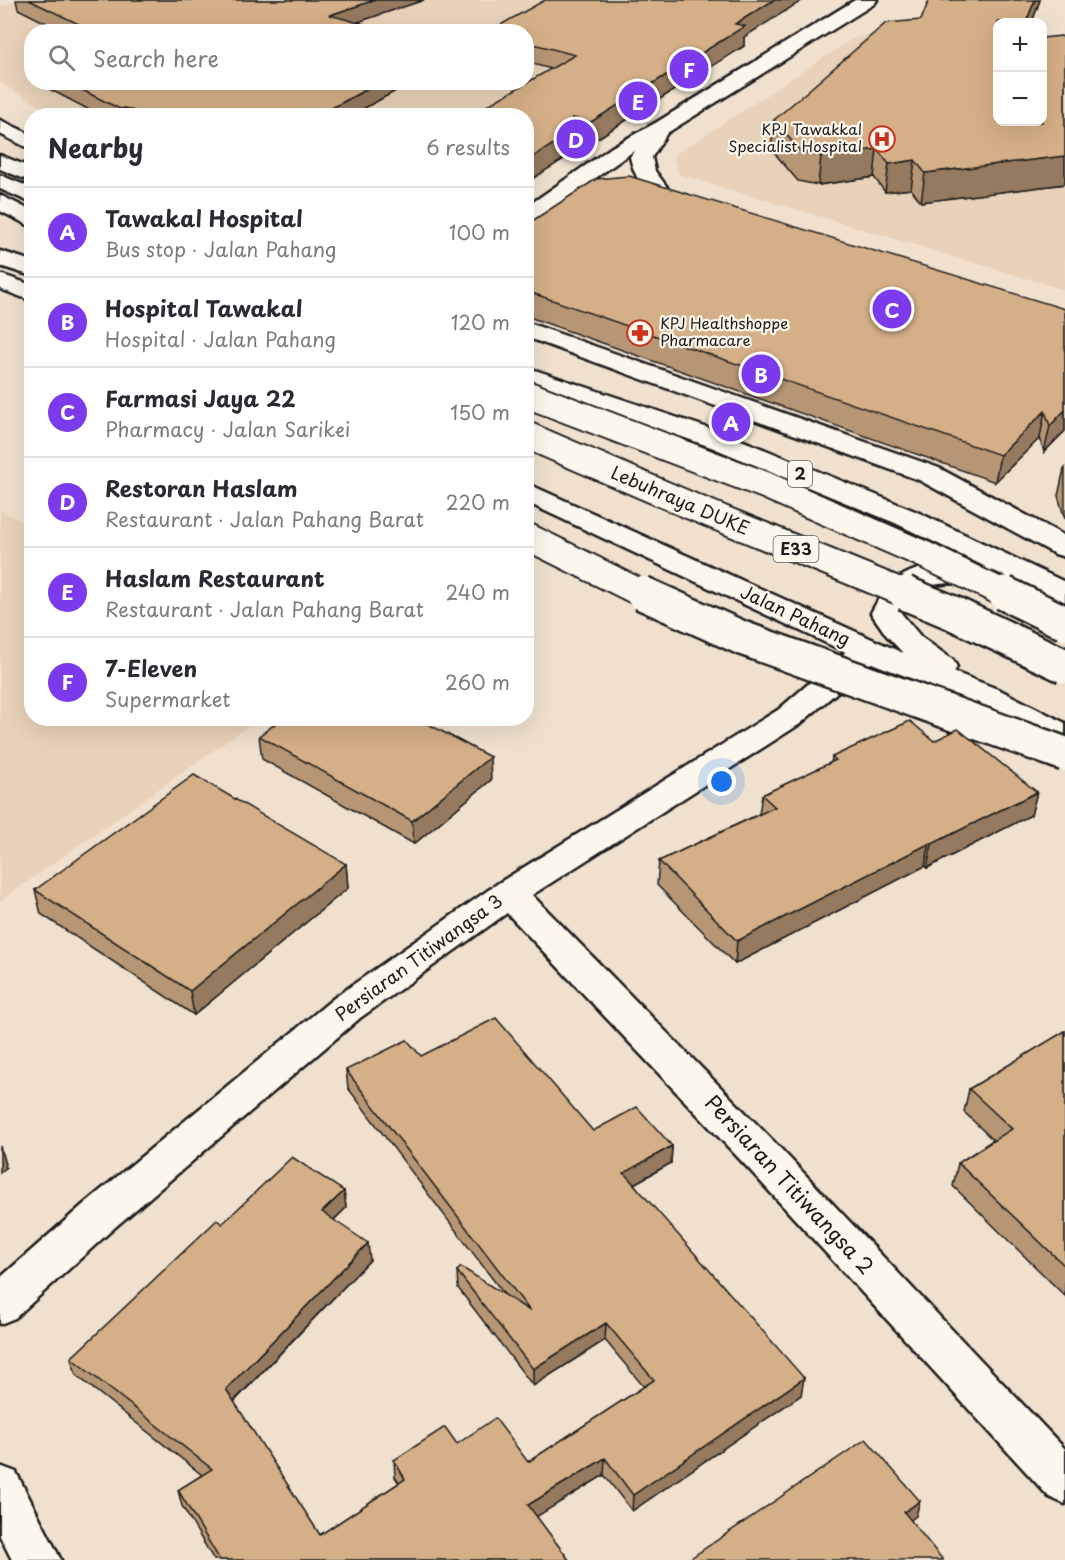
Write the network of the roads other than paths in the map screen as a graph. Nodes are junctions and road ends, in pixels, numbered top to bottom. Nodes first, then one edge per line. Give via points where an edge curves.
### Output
1 (868, 0) edge
2 (0, 126) edge
3 (661, 127) junction
4 (24, 140) edge
5 (0, 161) edge
6 (24, 172) edge
7 (0, 180) edge
8 (656, 187) junction
9 (679, 195) edge
10 (556, 199) junction
11 (0, 202) edge
12 (24, 206) edge
13 (24, 211) edge
14 (534, 212) edge
15 (0, 258) edge
16 (24, 266) edge
17 (0, 281) edge
18 (24, 291) edge
19 (0, 300) edge
20 (24, 308) edge
21 (534, 332) edge
22 (534, 377) edge
23 (534, 397) edge
24 (534, 438) edge
25 (534, 495) edge
26 (534, 540) edge
27 (1065, 548) edge
28 (1065, 593) edge
29 (1065, 599) edge
30 (1065, 623) edge
31 (867, 650) junction
32 (1065, 666) edge
33 (989, 697) junction
34 (1065, 736) edge
35 (1065, 754) edge
36 (509, 893) junction
37 (0, 1305) edge
38 (1065, 1482) edge
39 (0, 1488) edge
40 (37, 1560) edge

1 - 3 main road
2 - 4 main road
3 - 8 main road via 641,157 644,172
3 - 10 main road via 578,178
5 - 6 main road
7 - 12 main road
8 - 9 main road
8 - 10 main road via 584,189
10 - 14 main road
11 - 13 main road
15 - 16 main road
17 - 18 main road
19 - 20 main road
21 - 27 main road via 929,474
22 - 28 main road, 2 via 730,446 905,517
23 - 30 main road, E33, bridge via 765,485 925,555
24 - 32 main road, Lebuhraya DUKE / E33, bridge via 953,613
25 - 31 main road, Jalan Pahang
26 - 35 main road, bridge via 654,600 772,650 1001,728
29 - 33 main road via 984,574 951,571 922,579 900,591 886,614 897,632 923,655
31 - 33 main road, Jalan Pahang
31 - 36 main road, Persiaran Titiwangsa 3 via 789,717
33 - 34 main road, Jalan Pahang
36 - 37 main road, Persiaran Titiwangsa 3 via 347,1008 99,1216
36 - 38 main road, Persiaran Titiwangsa 2 via 764,1158
39 - 40 main road

